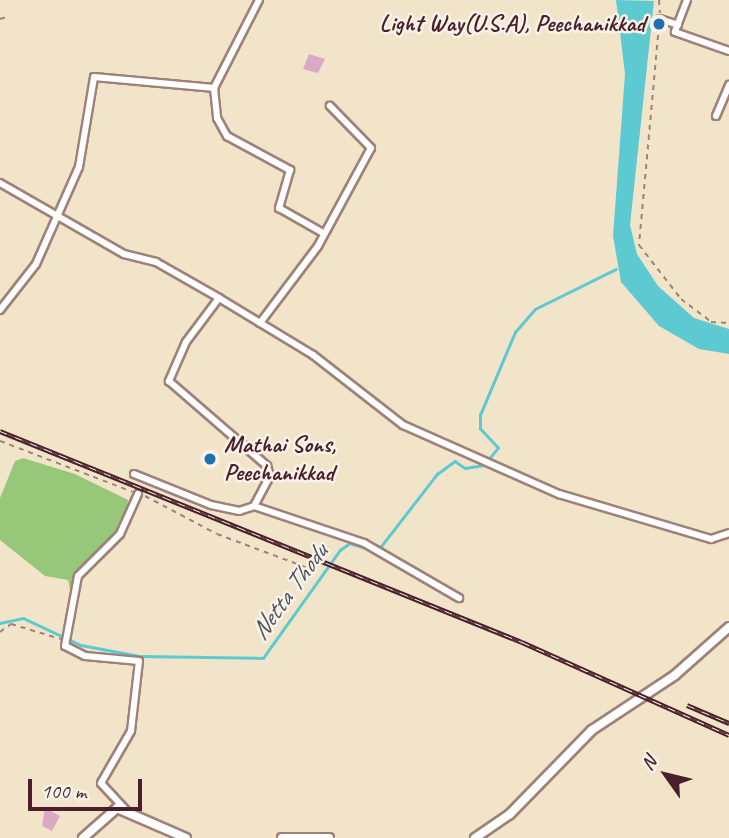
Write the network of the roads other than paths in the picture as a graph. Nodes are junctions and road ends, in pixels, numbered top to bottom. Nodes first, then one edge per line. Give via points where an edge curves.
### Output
1 (259, 0) edge
2 (687, 0) edge
3 (660, 19) road end
4 (678, 25) junction
5 (729, 51) edge
6 (729, 85) edge
7 (214, 88) junction
8 (330, 106) dead end
9 (716, 116) dead end
10 (0, 183) edge
11 (57, 218) junction
12 (323, 233) junction
13 (219, 298) junction
14 (0, 310) edge
15 (260, 323) junction
16 (134, 474) dead end
17 (138, 494) road end
18 (254, 506) junction
19 (729, 533) edge
20 (458, 598) dead end
21 (729, 626) edge
22 (125, 810) junction
23 (83, 838) edge
24 (186, 838) edge
25 (282, 838) edge
26 (329, 838) edge
27 (475, 838) edge

1 - 7 street
2 - 4 street
3 - 4 street
4 - 5 street via 675,33
6 - 9 street
7 - 11 street via 94,77 79,167
7 - 12 street via 227,136 290,170 279,208
8 - 12 street via 371,148
10 - 11 street
11 - 13 street
11 - 14 street via 36,264
12 - 15 street
13 - 15 street
13 - 18 street via 186,342 169,382 267,466 270,476
15 - 19 street via 403,425 559,494 711,539
16 - 18 street via 211,505 239,512
17 - 22 street via 120,534 78,576 65,640 85,656 139,661 131,732 101,783
18 - 20 street via 364,543
21 - 27 main road via 675,675 592,730 510,814
22 - 23 main road via 106,813
22 - 24 main road
25 - 26 main road

